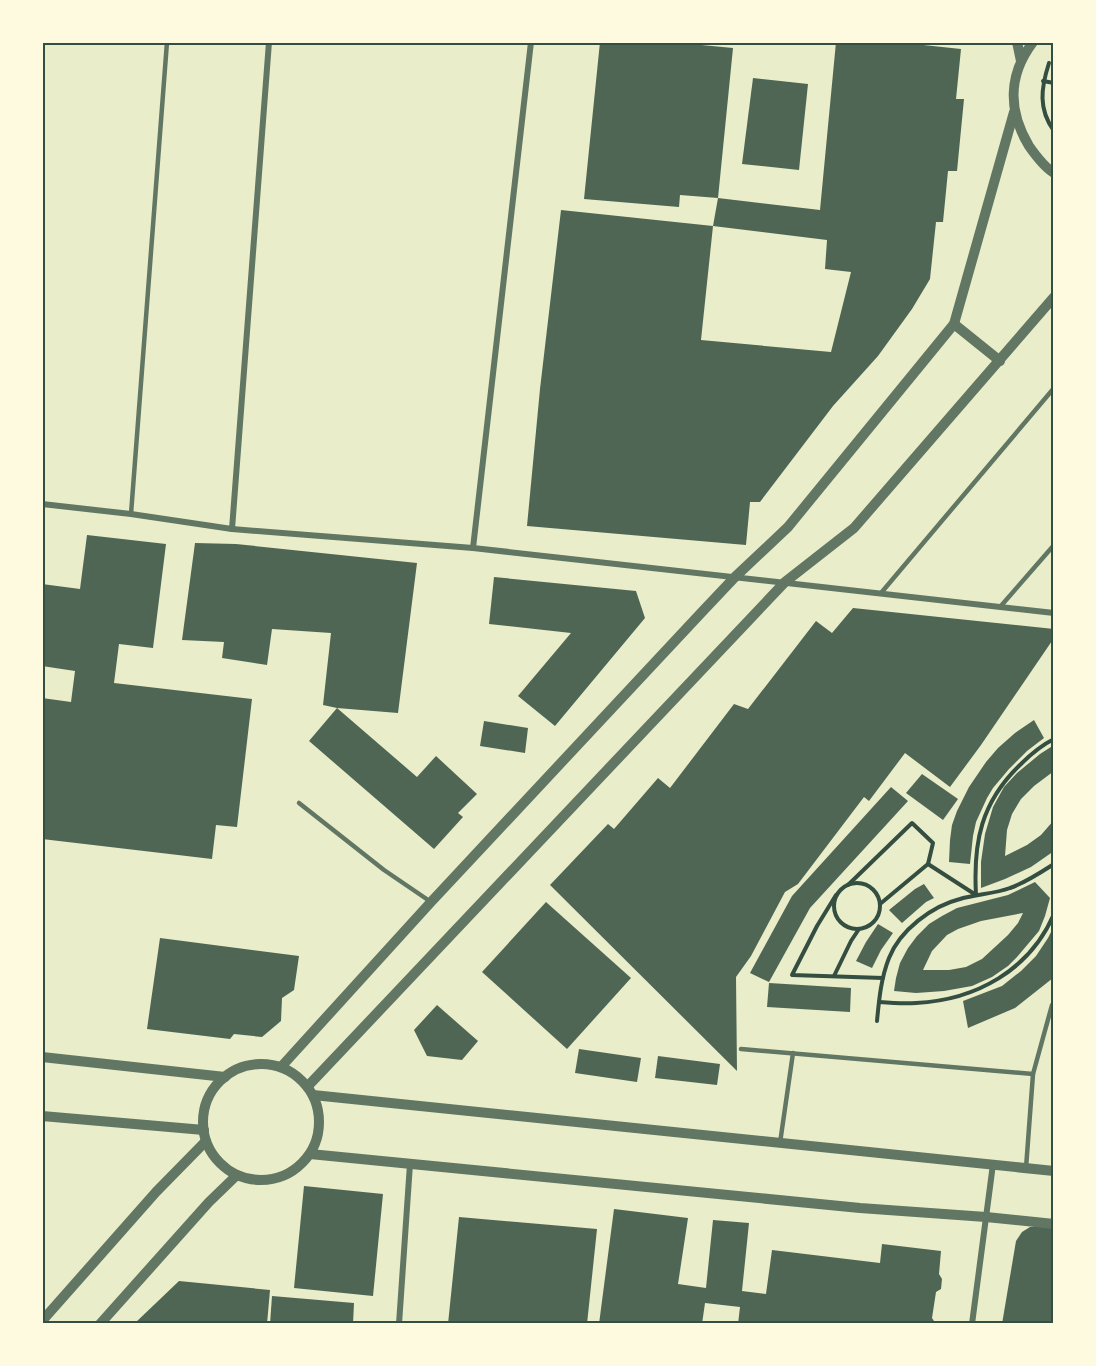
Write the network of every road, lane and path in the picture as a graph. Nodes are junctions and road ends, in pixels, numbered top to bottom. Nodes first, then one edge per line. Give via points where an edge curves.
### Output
1 (167, 42) edge
2 (269, 42) edge
3 (531, 42) edge
4 (1017, 42) edge
5 (1033, 42) edge
6 (1054, 55) edge
7 (1021, 61) junction
8 (1043, 81) junction
9 (1054, 83) edge
10 (1014, 112) junction
11 (1054, 131) edge
12 (1054, 173) edge
13 (1054, 297) edge
14 (954, 324) junction
15 (1000, 361) junction
16 (1054, 388) edge
17 (42, 504) edge
18 (131, 514) junction
19 (231, 529) junction
20 (1054, 545) edge
21 (473, 548) junction
22 (735, 577) junction
23 (785, 582) junction
24 (881, 593) junction
25 (1000, 607) junction
26 (1054, 613) edge
27 (1054, 739) edge
28 (300, 803) dead end
29 (928, 864) junction
30 (1054, 866) edge
31 (847, 885) junction
32 (836, 896) junction
33 (976, 896) junction
34 (431, 902) junction
35 (880, 904) junction
36 (1054, 914) edge
37 (859, 929) junction
38 (834, 976) junction
39 (883, 978) junction
40 (879, 1002) junction
41 (1052, 1005) dead end
42 (877, 1021) dead end
43 (741, 1049) dead end
44 (793, 1053) junction
45 (42, 1057) edge
46 (281, 1067) junction
47 (1033, 1074) junction
48 (225, 1077) junction
49 (310, 1090) junction
50 (42, 1116) edge
51 (205, 1136) junction
52 (780, 1143) junction
53 (310, 1154) junction
54 (410, 1164) junction
55 (993, 1164) junction
56 (1026, 1168) junction
57 (1054, 1170) edge
58 (237, 1175) junction
59 (986, 1217) junction
60 (1054, 1224) edge
61 (42, 1321) edge
62 (100, 1324) edge
63 (399, 1324) edge
64 (972, 1324) edge

1 - 18 lane
2 - 19 street
3 - 21 street
4 - 7 street
5 - 7 street
6 - 8 path
7 - 10 street via 1013,95
8 - 9 path
8 - 11 path via 1042,102
10 - 12 street via 1035,154
10 - 14 street
13 - 15 street
14 - 15 street
14 - 22 street via 788,527
15 - 23 street via 854,528
16 - 24 lane
17 - 18 street
18 - 19 street
19 - 21 street
20 - 25 lane
21 - 22 street
22 - 23 street
22 - 34 street
23 - 24 street
23 - 49 street
24 - 25 street
25 - 26 street
27 - 33 path via 1012,773 990,802 977,850
28 - 34 lane
29 - 31 path via 933,843 912,823
29 - 33 path
29 - 35 path
30 - 33 path via 1009,888
31 - 32 path
31 - 35 path via 868,886
32 - 37 path via 836,917 847,927
32 - 38 path via 792,975
33 - 39 path via 949,902 918,921 902,936
34 - 46 street
35 - 37 path via 876,920
36 - 40 path via 1033,950 995,981 936,1001
37 - 38 path
38 - 39 path
39 - 40 path
40 - 42 path
41 - 47 lane
43 - 44 lane
44 - 47 lane
44 - 52 lane
45 - 48 street
46 - 48 street via 262,1064
46 - 49 street via 300,1078
47 - 56 lane
48 - 51 street via 207,1101
49 - 52 street
49 - 53 street via 320,1125
50 - 51 street
51 - 58 street via 213,1156
51 - 61 street
52 - 55 street
53 - 54 street
53 - 58 street via 278,1178
54 - 59 street
54 - 63 street
55 - 56 street
55 - 59 street
56 - 57 street
58 - 62 street
59 - 60 street
59 - 64 street

